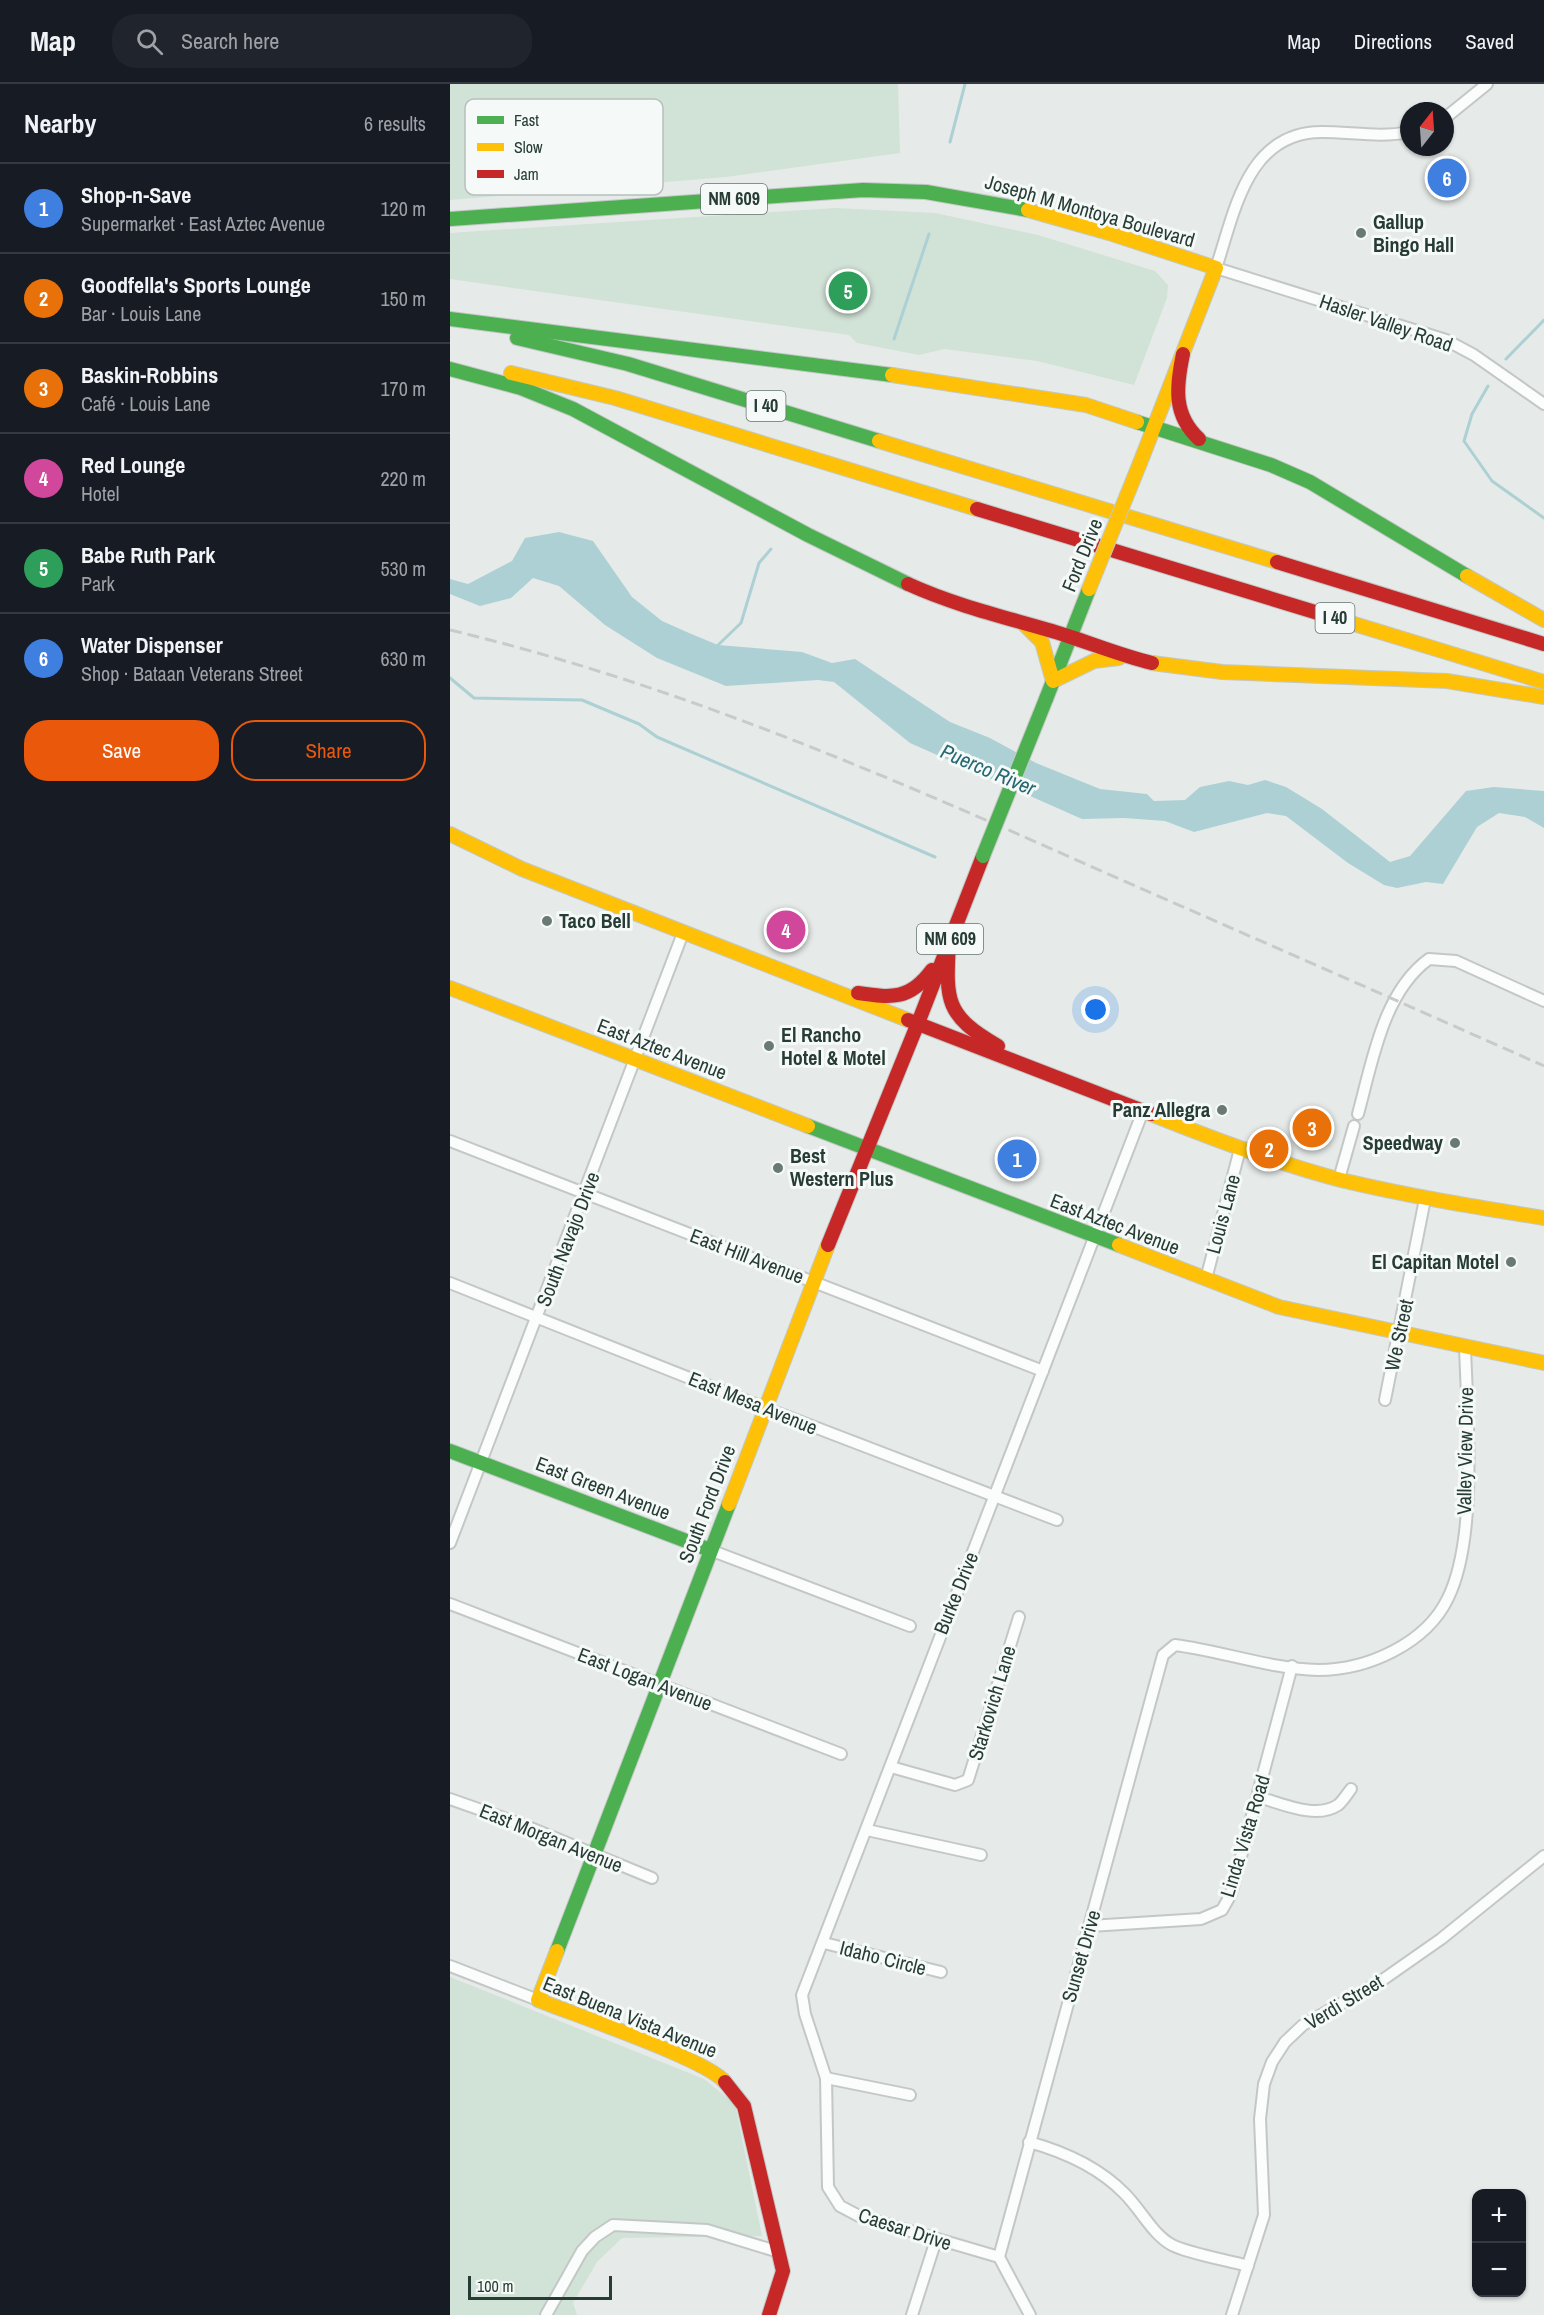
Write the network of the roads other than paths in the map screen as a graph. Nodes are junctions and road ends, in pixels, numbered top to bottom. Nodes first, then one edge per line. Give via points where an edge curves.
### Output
1 (1487, 84) edge
2 (1454, 111) edge
3 (1400, 133) edge
4 (450, 219) edge
5 (1216, 268) junction
6 (450, 321) edge
7 (1183, 354) junction
8 (450, 360) edge
9 (450, 369) edge
10 (1544, 404) edge
11 (1154, 426) junction
12 (1208, 444) junction
13 (1006, 617) junction
14 (1544, 620) edge
15 (1071, 637) junction
16 (1544, 644) edge
17 (1154, 663) junction
18 (1053, 681) junction
19 (1544, 682) edge
20 (1544, 697) edge
21 (450, 834) edge
22 (683, 933) junction
23 (949, 941) junction
24 (804, 980) junction
25 (450, 988) edge
26 (1544, 1001) edge
27 (918, 1023) junction
28 (636, 1060) junction
29 (1084, 1089) junction
30 (1143, 1111) junction
31 (1358, 1113) dead end
32 (1354, 1126) dead end
33 (450, 1142) edge
34 (865, 1148) junction
35 (1240, 1149) junction
36 (1339, 1179) junction
37 (585, 1194) junction
38 (1425, 1199) junction
39 (1544, 1218) edge
40 (1095, 1237) junction
41 (1206, 1279) junction
42 (814, 1281) junction
43 (450, 1283) edge
44 (537, 1316) junction
45 (1400, 1333) junction
46 (1465, 1346) junction
47 (1544, 1363) edge
48 (1043, 1371) junction
49 (1385, 1400) dead end
50 (765, 1408) junction
51 (450, 1450) edge
52 (480, 1462) junction
53 (995, 1496) junction
54 (1057, 1520) dead end
55 (450, 1544) edge
56 (711, 1550) junction
57 (450, 1604) edge
58 (1019, 1617) dead end
59 (910, 1626) dead end
60 (1163, 1655) joint
61 (1292, 1666) junction
62 (659, 1684) junction
63 (841, 1754) dead end
64 (891, 1767) junction
65 (1351, 1790) dead end
66 (1258, 1797) junction
67 (450, 1799) edge
68 (867, 1830) junction
69 (981, 1855) dead end
70 (593, 1856) junction
71 (1544, 1857) edge
72 (652, 1878) dead end
73 (1089, 1926) junction
74 (824, 1943) junction
75 (450, 1965) edge
76 (941, 1972) dead end
77 (538, 2000) junction
78 (826, 2078) junction
79 (910, 2095) dead end
80 (1029, 2142) junction
81 (936, 2240) junction
82 (779, 2252) junction
83 (999, 2257) junction
84 (1248, 2266) junction
85 (546, 2315) edge
86 (769, 2315) edge
87 (912, 2315) edge
88 (1030, 2315) edge
89 (1232, 2315) edge

1 - 2 street
3 - 5 street via 1320,132 1286,138 1271,147 1246,181
4 - 5 main road, Joseph M Montoya Boulevard / NM 609 via 883,189 970,198 1050,217
5 - 7 main road, Ford Drive / NM 609
5 - 10 street, Hasler Valley Road via 1446,340
6 - 11 main road via 814,363 1027,394 1086,405
6 - 16 main road, I 40 via 628,364
7 - 11 main road, Ford Drive / NM 609
7 - 12 main road via 1177,382 1179,412 1191,433
8 - 19 main road, I 40 via 615,398
9 - 13 main road via 521,387 573,409 887,575 934,596
11 - 12 main road
11 - 15 main road, Ford Drive / NM 609, bridge
12 - 14 main road via 1310,482
13 - 15 main road
13 - 18 main road via 1033,629 1042,639
15 - 17 main road via 1115,654
15 - 18 main road, Ford Drive / NM 609
17 - 18 main road via 1107,658
17 - 20 main road via 1222,672 1447,681
18 - 23 main road, Ford Drive / NM 609, bridge
21 - 22 main road via 522,869
22 - 24 main road
22 - 28 street, South Navajo Drive
23 - 24 main road via 924,983 898,997 855,993
23 - 27 main road, NM 609
23 - 29 main road via 946,992 956,1016 990,1041
24 - 27 main road
25 - 28 main road, East Aztec Avenue
26 - 31 street via 1456,962 1429,959 1409,977 1397,997
27 - 29 main road
27 - 34 main road, South Ford Drive
28 - 34 main road, East Aztec Avenue
28 - 37 street, South Navajo Drive
29 - 30 main road
30 - 35 main road
30 - 40 street, Burke Drive
32 - 36 street
33 - 37 street, East Hill Avenue
34 - 40 main road, East Aztec Avenue
34 - 42 main road, South Ford Drive
35 - 36 main road
35 - 41 street, Louis Lane
36 - 38 main road
37 - 42 street, East Hill Avenue
37 - 44 street, South Navajo Drive
38 - 39 main road
38 - 45 street, We Street
40 - 41 main road, East Aztec Avenue
40 - 48 street, Burke Drive
41 - 45 main road, East Aztec Avenue via 1279,1307
42 - 48 street, East Hill Avenue
42 - 50 main road, South Ford Drive
43 - 44 street, East Mesa Avenue
44 - 50 street, East Mesa Avenue
44 - 52 street, South Navajo Drive
45 - 46 main road, East Aztec Avenue
45 - 49 street, We Street
46 - 47 main road, East Aztec Avenue
46 - 61 street, Valley View Drive via 1468,1481 1461,1548 1448,1599 1420,1633 1383,1656 1341,1669
48 - 53 street, Burke Drive
50 - 53 street, East Mesa Avenue
50 - 56 main road, South Ford Drive
51 - 52 main road, East Green Avenue
52 - 55 street, South Navajo Drive
52 - 56 main road, East Green Avenue
53 - 54 street, East Mesa Avenue
53 - 64 street, Burke Drive
56 - 59 street, East Green Avenue
56 - 62 main road, South Ford Drive
57 - 62 street, East Logan Avenue
58 - 64 street, Starkovich Lane via 968,1780 955,1785
60 - 61 street, Valley View Drive via 1175,1645
60 - 73 street, Sunset Drive
61 - 66 street, Linda Vista Road
62 - 63 street, East Logan Avenue
62 - 70 main road, South Ford Drive
64 - 68 street, Burke Drive
65 - 66 street via 1340,1804 1328,1809 1310,1810
66 - 73 street, Linda Vista Road via 1231,1894 1222,1910 1201,1919
67 - 70 street, East Morgan Avenue via 521,1824
68 - 69 street
68 - 74 street, Burke Drive
70 - 72 street, East Morgan Avenue
70 - 77 main road, South Ford Drive
71 - 84 street, Verdi Street via 1441,1939 1381,1981 1303,2025 1285,2042 1264,2084 1260,2119 1264,2215
73 - 80 street, Sunset Drive
74 - 76 street, Idaho Circle
74 - 78 street, Burke Drive via 802,1995
75 - 77 street, East Buena Vista Avenue
77 - 82 main road, East Buena Vista Avenue via 719,2075 744,2106
78 - 79 street
78 - 81 street, Caesar Drive via 828,2187 840,2206
80 - 83 street, Sunset Drive
80 - 84 street via 1057,2150 1098,2171 1172,2245
81 - 83 street, Caesar Drive
81 - 87 street
82 - 85 street via 707,2230 613,2225 595,2236 582,2251
82 - 86 main road, East Buena Vista Avenue via 783,2271
83 - 88 street
84 - 89 street, Verdi Street

